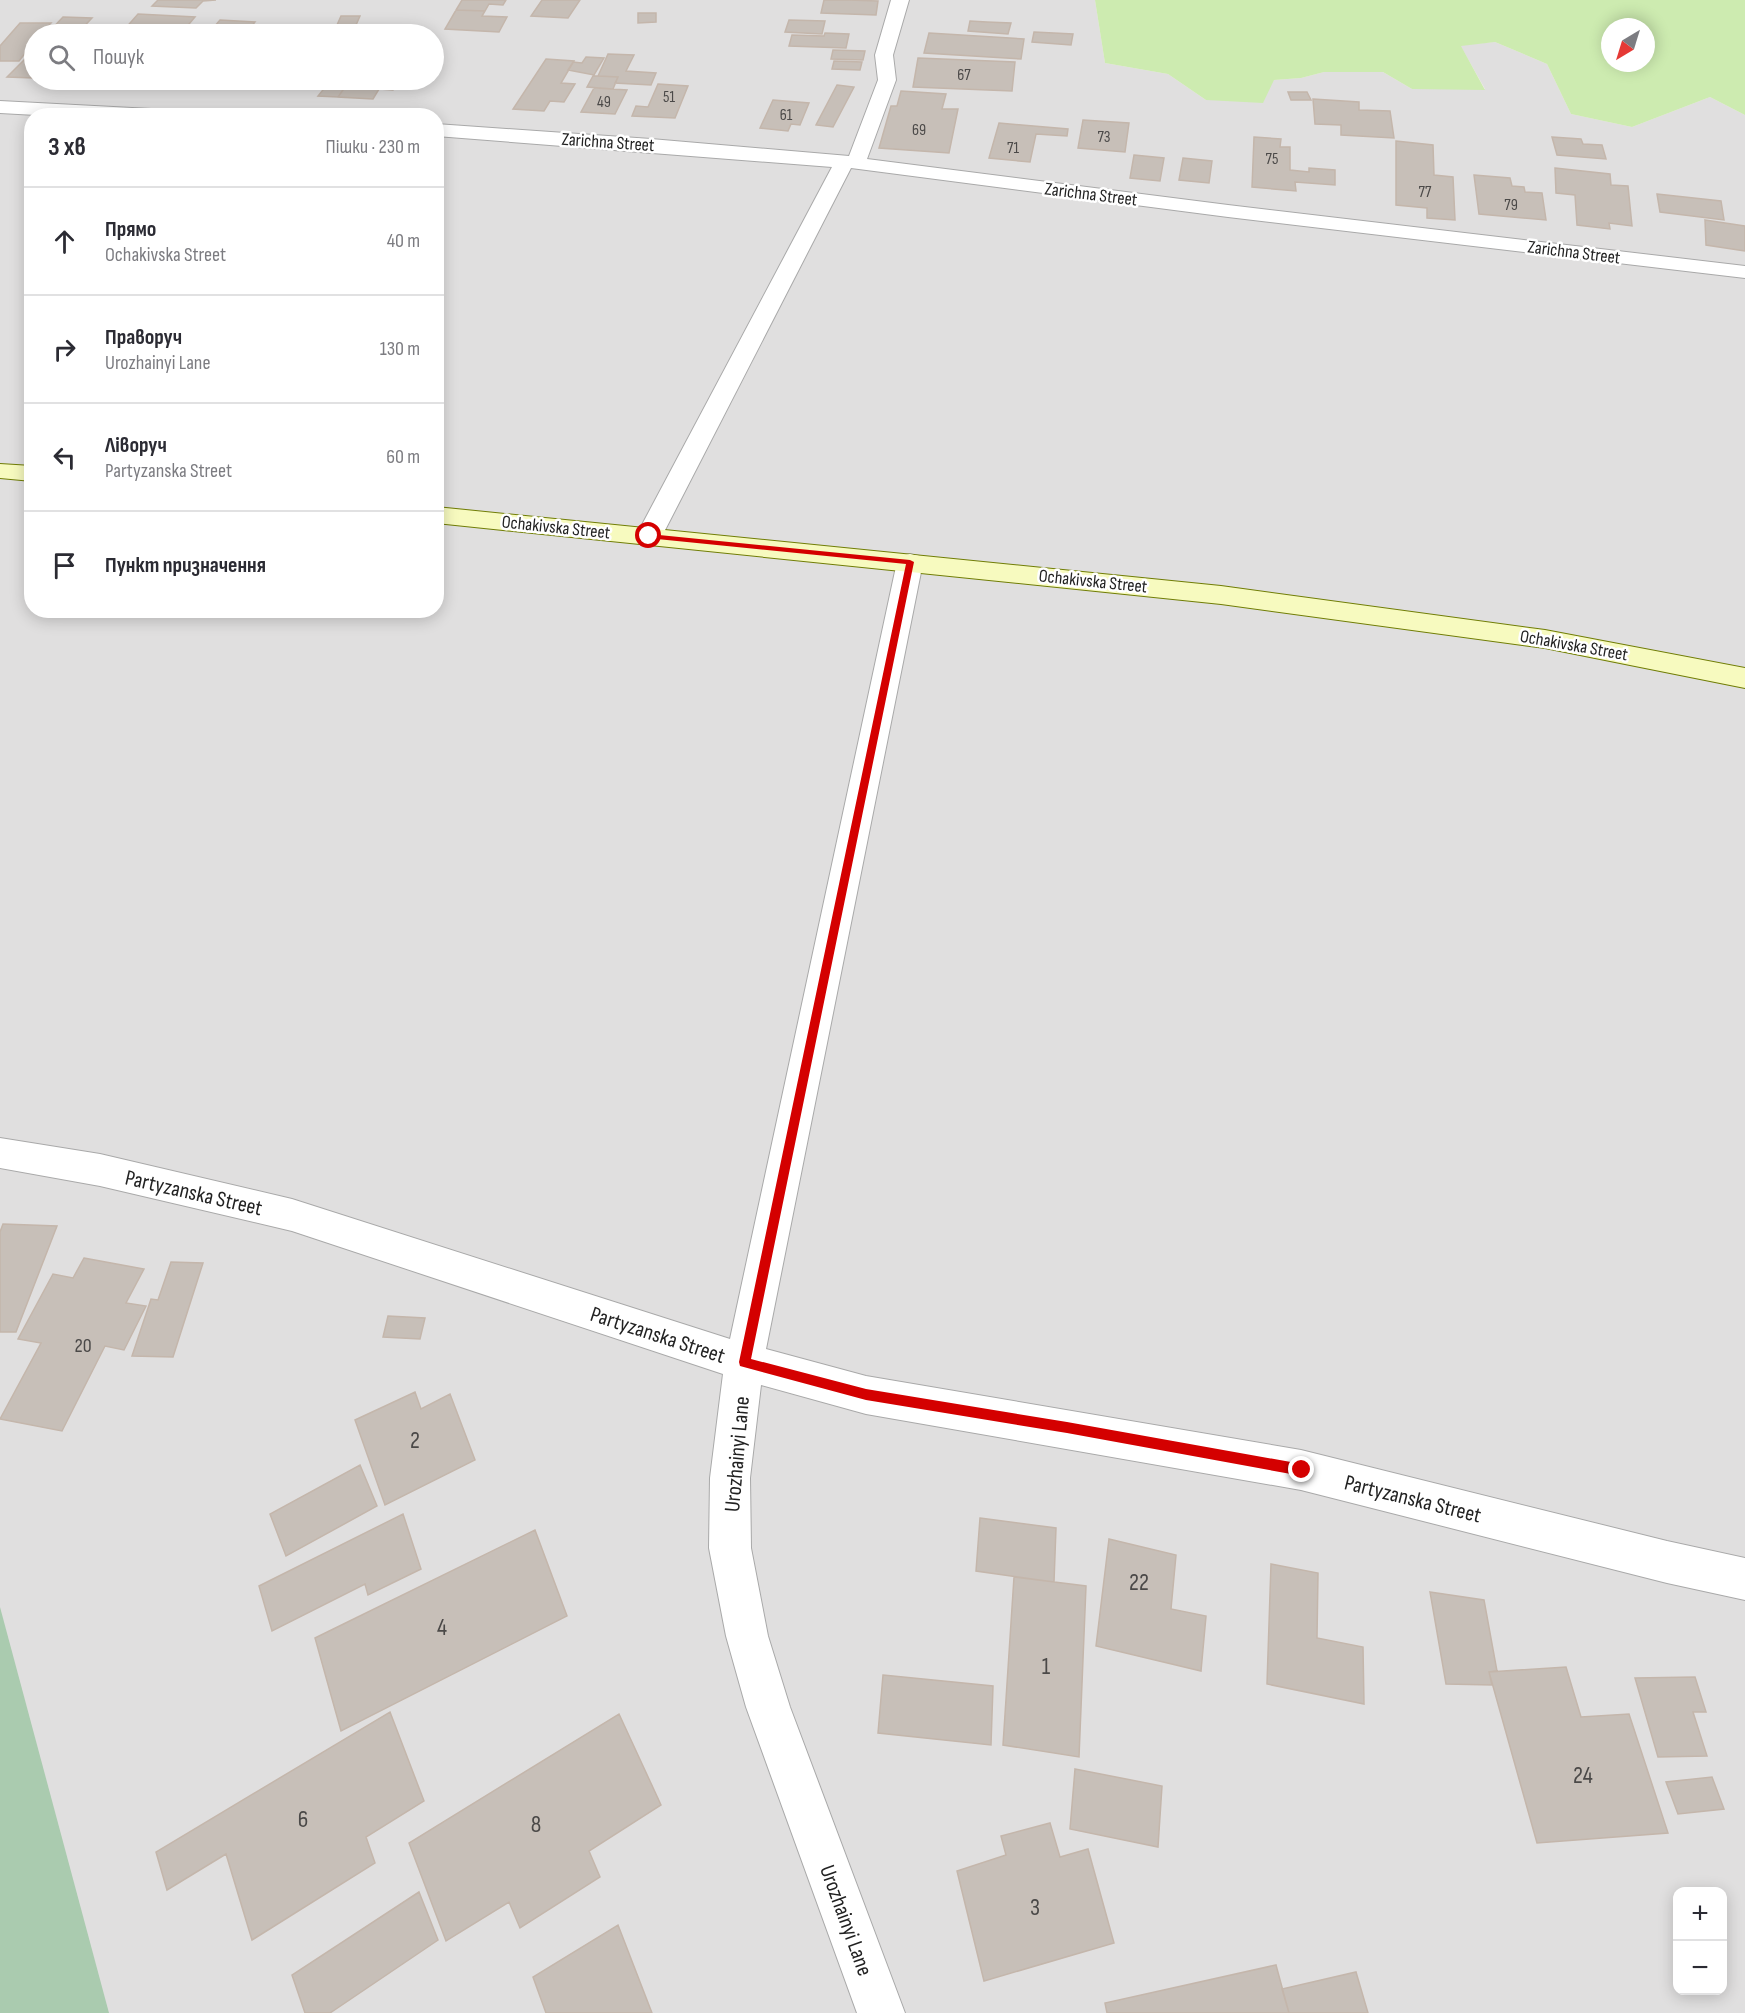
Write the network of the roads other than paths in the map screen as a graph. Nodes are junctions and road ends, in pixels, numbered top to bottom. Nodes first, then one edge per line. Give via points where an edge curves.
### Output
1 (900, 0) edge
2 (0, 107) edge
3 (24, 108) edge
4 (444, 131) edge
5 (850, 163) junction
6 (1745, 272) edge
7 (0, 471) edge
8 (24, 473) edge
9 (444, 516) edge
10 (649, 536) junction
11 (910, 562) junction
12 (1745, 678) edge
13 (0, 1153) edge
14 (744, 1362) junction
15 (1745, 1579) edge
16 (881, 2013) edge

1 - 5 street via 884,55 887,80
2 - 3 street
4 - 5 street, Zarichna Street
5 - 6 street, Zarichna Street
5 - 10 street
7 - 8 street
9 - 10 street, Ochakivska Street
10 - 11 street, Ochakivska Street
11 - 12 street, Ochakivska Street via 1221,595 1545,639
11 - 14 street, Urozhainyi Lane
13 - 14 street, Partyzanska Street via 100,1170 292,1215
14 - 15 street, Partyzanska Street via 866,1395 1302,1470
14 - 16 street, Urozhainyi Lane via 730,1478 730,1537 747,1636 768,1707

